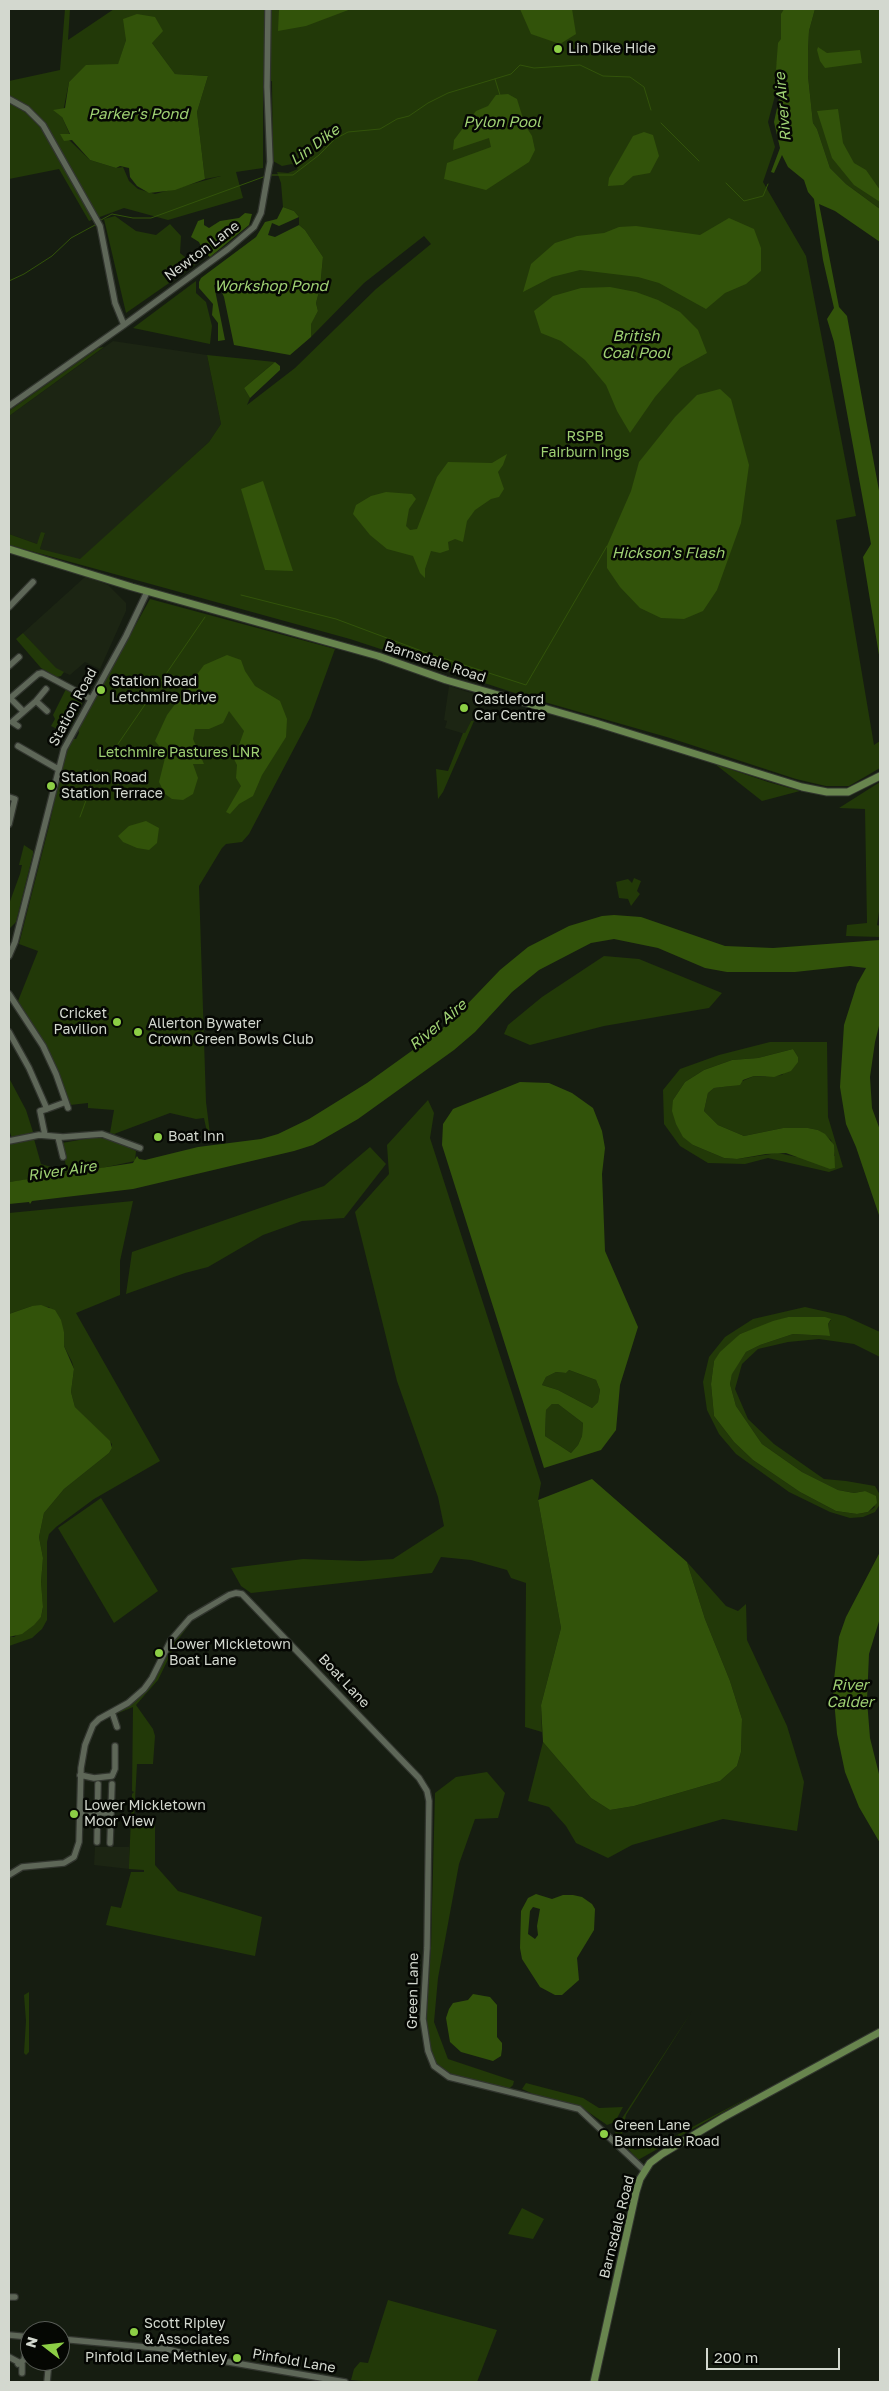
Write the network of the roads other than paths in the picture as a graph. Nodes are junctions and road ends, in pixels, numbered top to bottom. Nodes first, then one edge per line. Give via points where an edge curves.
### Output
1 (268, 9) edge
2 (9, 99) edge
3 (124, 325) junction
4 (9, 406) edge
5 (9, 549) edge
6 (33, 582) dead end
7 (147, 592) junction
8 (9, 607) edge
9 (15, 614) dead end
10 (19, 656) dead end
11 (9, 657) edge
12 (11, 664) edge
13 (46, 689) dead end
14 (9, 698) edge
15 (91, 699) junction
16 (36, 701) junction
17 (23, 711) junction
18 (46, 711) dead end
19 (18, 726) dead end
20 (18, 746) dead end
21 (58, 769) junction
22 (880, 776) edge
23 (9, 797) edge
24 (9, 824) edge
25 (9, 956) edge
26 (9, 994) edge
27 (9, 1032) edge
28 (47, 1109) junction
29 (45, 1135) junction
30 (58, 1137) junction
31 (9, 1141) edge
32 (140, 1148) dead end
33 (63, 1157) dead end
34 (112, 1712) junction
35 (116, 1727) dead end
36 (115, 1746) dead end
37 (80, 1775) junction
38 (98, 1784) dead end
39 (112, 1784) dead end
40 (427, 1791) joint
41 (79, 1813) junction
42 (98, 1813) junction
43 (111, 1813) junction
44 (97, 1842) dead end
45 (110, 1843) dead end
46 (9, 1874) edge
47 (880, 2032) edge
48 (644, 2170) junction
49 (70, 2340) edge
50 (9, 2357) edge
51 (22, 2373) dead end
52 (345, 2382) edge
53 (594, 2382) edge

1 - 3 street, Newton Lane via 269,171 261,213 254,227 228,249
2 - 3 street via 27,109 43,125 100,226 115,303
3 - 4 street, Newton Lane
5 - 7 main road, Barnsdale Road
6 - 8 street
7 - 15 street, Station Road
7 - 22 main road, Barnsdale Road via 378,656 446,680 802,787 848,792
8 - 9 street
10 - 12 street
11 - 12 street
13 - 16 street
14 - 15 street via 38,674 46,674
14 - 17 street
15 - 21 street, Station Road via 66,744
16 - 17 street
16 - 18 street
17 - 19 street via 12,722
20 - 21 street
21 - 25 street, Station Road
23 - 24 street via 16,799
26 - 28 street via 43,1046 67,1105
27 - 28 street
28 - 29 street via 40,1111
29 - 30 street
29 - 31 street
30 - 32 street via 102,1134
30 - 33 street
34 - 35 street
34 - 37 street via 90,1729
34 - 40 street, Boat Lane via 144,1689 171,1640 190,1618 238,1593 249,1599 419,1778
36 - 37 street via 112,1776 91,1778
37 - 41 street
38 - 42 street
39 - 43 street
40 - 48 street, Green Lane via 427,1948 423,2019 434,2066 449,2077 579,2109
41 - 42 street
41 - 46 street via 78,1845 71,1861 22,1867
42 - 43 street
42 - 44 street
43 - 45 street
47 - 48 main road, Barnsdale Road via 688,2138 655,2158
48 - 53 main road, Barnsdale Road via 634,2201
49 - 52 street, Pinfold Lane via 167,2349
50 - 51 street via 22,2360

